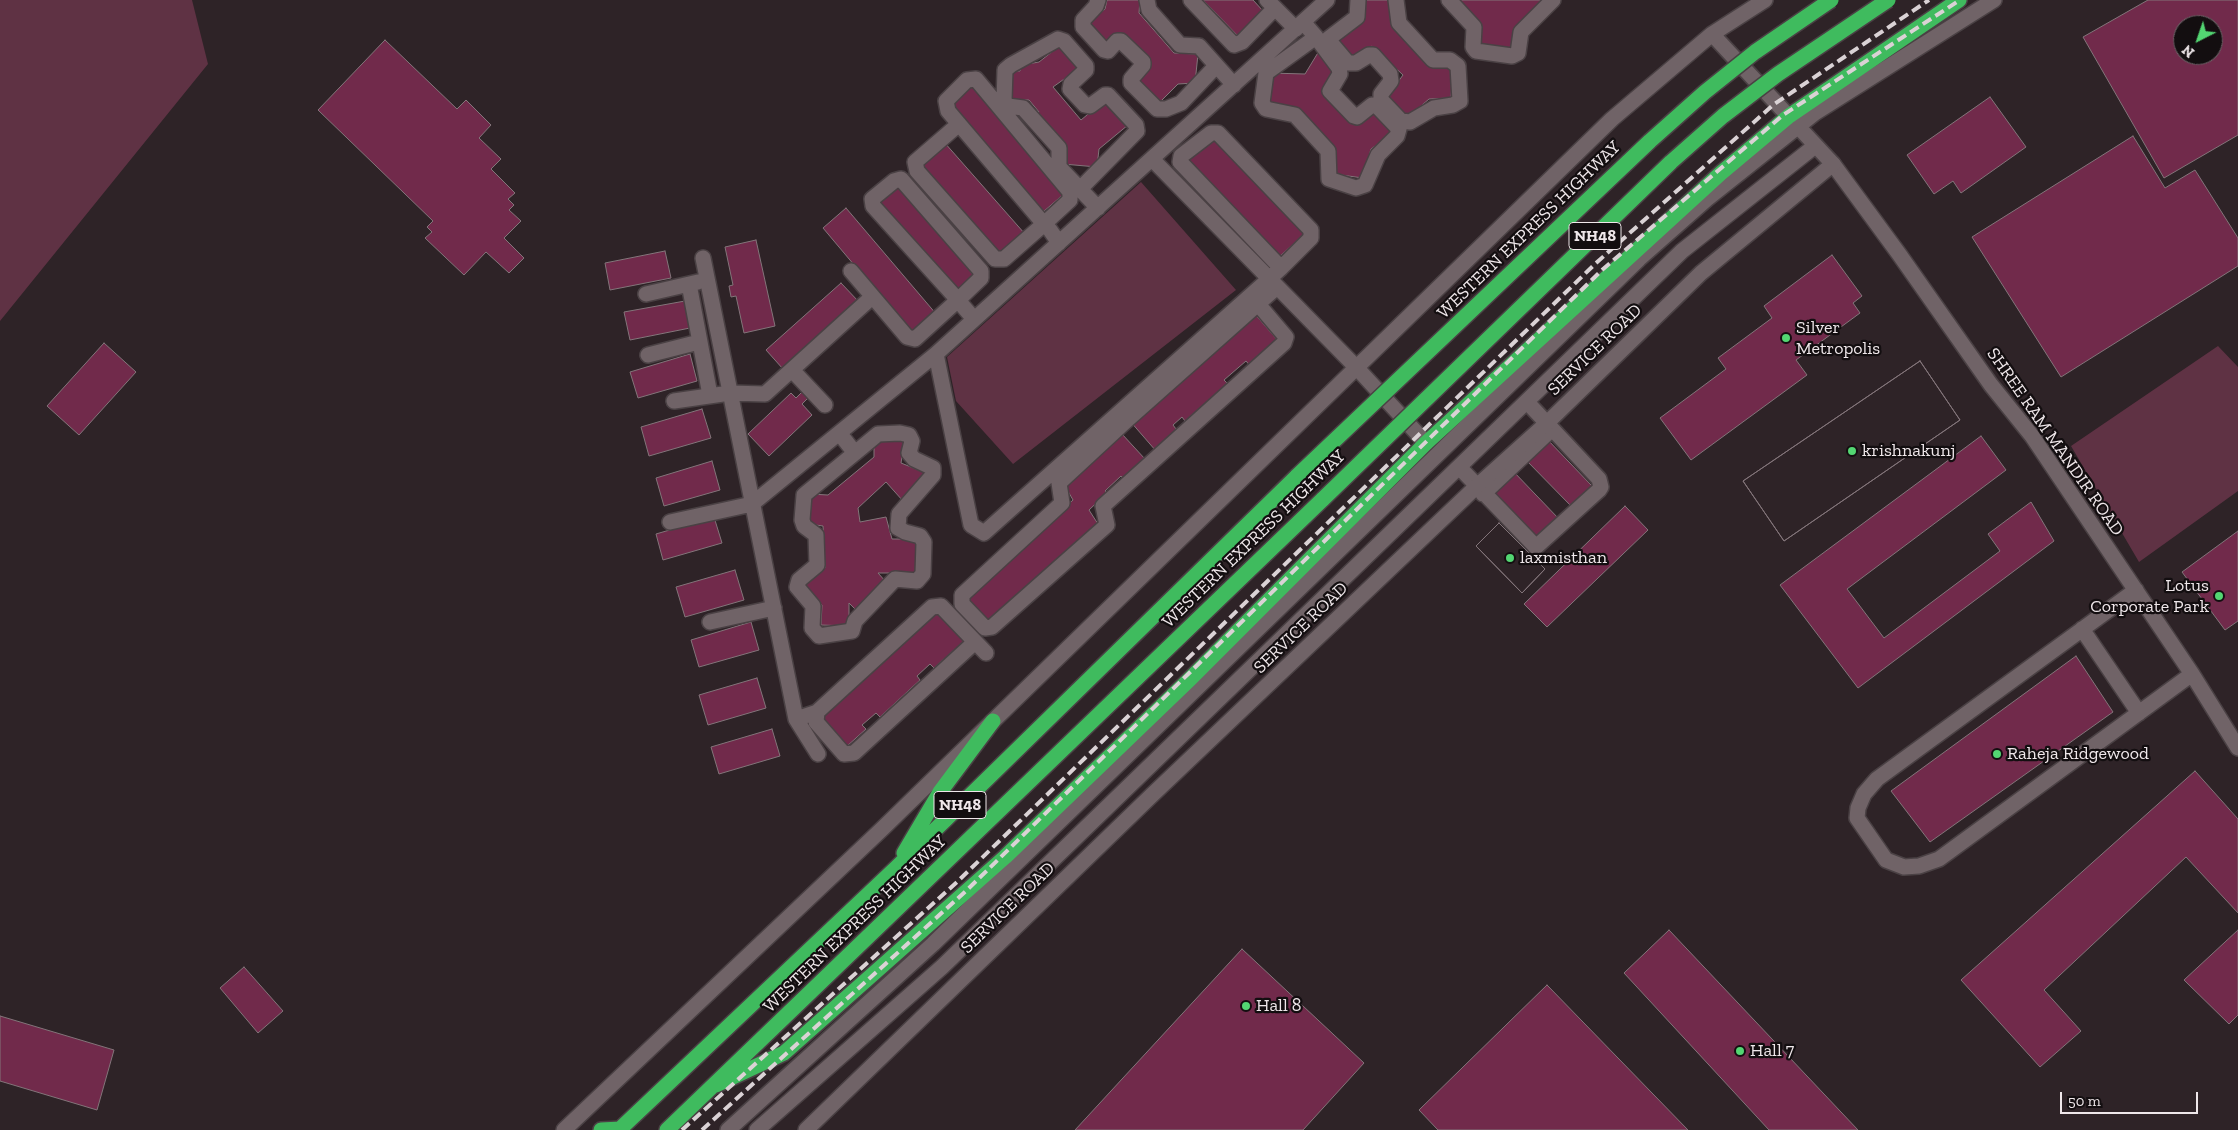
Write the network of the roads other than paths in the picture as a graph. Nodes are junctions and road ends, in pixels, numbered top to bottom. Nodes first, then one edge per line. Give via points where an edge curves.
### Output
1 (1098, 0) edge
2 (1148, 0) edge
3 (1192, 0) edge
4 (1328, 0) edge
5 (1358, 0) edge
6 (1396, 0) edge
7 (1449, 0) edge
8 (1553, 0) edge
9 (1765, 0) edge
10 (1831, 0) edge
11 (1888, 0) edge
12 (1958, 0) edge
13 (1994, 0) edge
14 (1271, 4) edge
15 (1303, 23) junction
16 (1712, 34) junction
17 (1322, 38) junction
18 (1216, 66) junction
19 (1234, 85) junction
20 (1794, 121) junction
21 (959, 124) junction
22 (1815, 146) junction
23 (1152, 159) junction
24 (1832, 164) junction
25 (1080, 189) junction
26 (1098, 208) junction
27 (1044, 224) junction
28 (1059, 242) junction
29 (703, 258) dead end
30 (1281, 268) junction
31 (851, 271) dead end
32 (707, 281) junction
33 (1273, 283) junction
34 (689, 284) junction
35 (646, 294) dead end
36 (872, 297) junction
37 (958, 300) junction
38 (1258, 304) junction
39 (974, 319) junction
40 (699, 342) junction
41 (936, 354) junction
42 (648, 356) dead end
43 (1356, 367) junction
44 (792, 370) junction
45 (730, 393) junction
46 (710, 395) junction
47 (674, 401) dead end
48 (1527, 402) junction
49 (825, 405) dead end
50 (1549, 426) junction
51 (840, 434) junction
52 (1426, 443) junction
53 (855, 453) junction
54 (1460, 468) junction
55 (1480, 490) junction
56 (752, 504) junction
57 (1410, 516) junction
58 (670, 522) dead end
59 (1428, 533) junction
60 (2136, 590) junction
61 (774, 608) junction
62 (710, 622) dead end
63 (2082, 629) junction
64 (975, 642) junction
65 (986, 654) dead end
66 (2192, 674) junction
67 (817, 712) junction
68 (2139, 713) junction
69 (796, 719) junction
70 (1199, 719) junction
71 (993, 720) junction
72 (1215, 735) junction
73 (2238, 748) edge
74 (818, 754) dead end
75 (896, 868) junction
76 (951, 959) junction
77 (965, 976) junction
78 (716, 1085) junction
79 (620, 1129) edge
80 (564, 1130) edge
81 (601, 1130) edge
82 (667, 1130) edge
83 (728, 1130) edge
84 (757, 1130) edge
85 (806, 1130) edge

1 - 18 street via 1083,20 1083,27 1104,50 1108,51 1117,41 1122,41 1143,62 1131,83 1157,109 1166,110 1181,103
2 - 18 street via 1149,10 1180,45 1199,46
3 - 14 street via 1234,45 1242,42
4 - 15 street
5 - 17 street via 1358,17
6 - 17 street via 1399,23 1433,60 1450,60 1458,66 1460,101 1434,108 1410,122 1401,121 1382,100 1382,94 1391,81 1390,74 1373,55 1348,63
7 - 8 street via 1474,27 1473,47 1476,51 1512,56 1518,53 1521,32
9 - 16 street
10 - 75 highway, WESTERN EXPRESS HIGHWAY / NH48, bridge via 1755,52 1650,141 1297,476
11 - 78 highway, WESTERN EXPRESS HIGHWAY / NH48, bridge via 1778,74 1671,162
12 - 20 highway
13 - 20 street
14 - 15 street
15 - 17 street
15 - 19 street
16 - 20 street, SHREE RAM MANDIR ROAD
16 - 43 street via 1612,119
17 - 17 street via 1340,74 1330,92 1354,116 1358,117 1372,105 1377,106 1398,129 1397,136 1378,155 1365,185 1356,188 1329,179 1328,151 1295,115 1266,109 1262,103 1266,74
18 - 19 street
19 - 23 street
20 - 22 street, SHREE RAM MANDIR ROAD
20 - 52 highway via 1721,173
20 - 83 street via 1639,259 940,937
21 - 27 street
21 - 27 street via 915,162 917,170 995,259 1004,259
21 - 27 street via 948,111 946,101 967,80 976,79 1070,192 1070,200
22 - 24 street, SHREE RAM MANDIR ROAD
22 - 48 street via 1682,251
23 - 26 street
23 - 33 street
24 - 50 street, SERVICE ROAD via 1701,273
24 - 60 street, SHREE RAM MANDIR ROAD via 1991,385 2032,436
25 - 25 street via 1059,168 1059,148 1023,108 1008,106 1004,101 1005,70 1058,39 1064,40 1086,66 1070,89 1090,106 1108,95 1136,125 1137,131
25 - 26 street
26 - 28 street
27 - 28 street
28 - 39 street
29 - 32 street
30 - 30 street via 1311,238 1311,230 1218,133 1212,133 1181,156 1180,162
30 - 33 street
31 - 36 street
32 - 34 street
32 - 45 street
33 - 38 street
33 - 41 street via 984,533 971,526
33 - 43 street
34 - 35 street
34 - 40 street
36 - 37 street via 907,337 915,339
36 - 44 street
37 - 37 street via 873,206 872,199 894,181 901,178 980,271 982,278
37 - 39 street
38 - 38 street via 1059,483 1062,503 962,595 962,604 985,628 992,627 1107,524 1103,506 1284,344 1286,337
39 - 41 street
40 - 42 street
40 - 46 street
41 - 51 street
43 - 52 street
43 - 71 street
44 - 45 street via 765,394
44 - 49 street
45 - 46 street
45 - 56 street
46 - 47 street
48 - 50 street
48 - 54 street
50 - 55 street, SERVICE ROAD
50 - 55 street via 1599,479 1601,487 1592,496 1536,547
51 - 53 street
51 - 56 street
52 - 78 highway via 1190,679 1005,857 784,1053
53 - 53 street via 878,434 900,433 909,435 912,441 909,453 914,459 933,468 933,475 899,514 898,528 920,536 924,542 923,574 917,581 895,579 855,621 852,631 819,636 812,628 813,606 797,587 799,580 817,565 816,535 804,526 802,520 804,495
54 - 55 street
54 - 57 street
55 - 59 street, SERVICE ROAD
56 - 58 street
56 - 61 street
57 - 59 street
57 - 70 street
59 - 72 street, SERVICE ROAD
60 - 63 street
60 - 66 street, SHREE RAM MANDIR ROAD
61 - 62 street
61 - 69 street
63 - 68 street
63 - 68 street via 1877,779 1864,794 1857,818 1886,860 1904,867 1940,859
64 - 65 street
64 - 67 street via 941,606 932,607
64 - 67 street via 854,753 844,754 821,729 816,722
66 - 68 street
66 - 73 street, SHREE RAM MANDIR ROAD
67 - 69 street
69 - 74 street
70 - 72 street
70 - 76 street
71 - 75 highway via 940,792
71 - 80 street
72 - 77 street, SERVICE ROAD
75 - 79 highway, WESTERN EXPRESS HIGHWAY / NH48
76 - 77 street
76 - 84 street
77 - 85 street, SERVICE ROAD
78 - 82 highway, WESTERN EXPRESS HIGHWAY / NH48
79 - 81 highway

